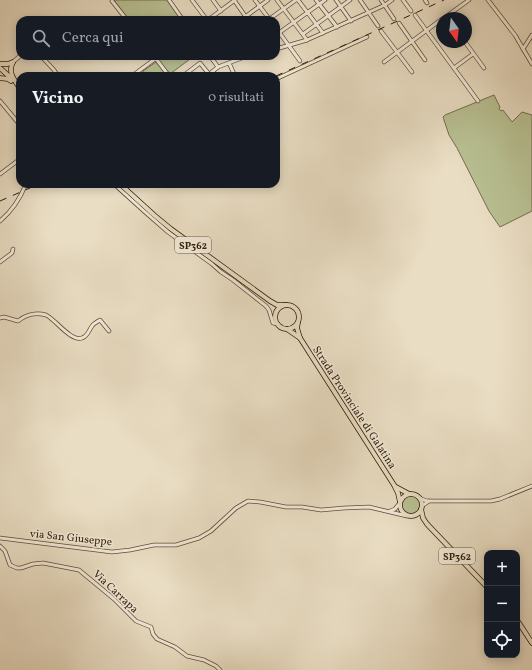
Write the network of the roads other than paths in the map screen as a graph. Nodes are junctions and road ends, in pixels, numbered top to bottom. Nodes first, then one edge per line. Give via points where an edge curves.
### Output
1 (169, 0) edge
2 (192, 0) edge
3 (213, 0) edge
4 (234, 0) edge
5 (255, 0) edge
6 (268, 0) edge
7 (277, 0) edge
8 (297, 0) edge
9 (316, 0) edge
10 (325, 0) edge
11 (336, 0) edge
12 (350, 0) edge
13 (360, 0) edge
14 (381, 0) edge
15 (392, 0) edge
16 (403, 0) edge
17 (469, 0) edge
18 (488, 0) edge
19 (112, 1) edge
20 (319, 4) junction
21 (385, 5) junction
22 (259, 6) junction
23 (341, 6) junction
24 (284, 9) junction
25 (221, 11) junction
26 (411, 11) dead end
27 (453, 12) edge
28 (308, 13) junction
29 (368, 13) junction
30 (415, 15) dead end
31 (124, 16) edge
32 (180, 16) edge
33 (204, 16) edge
34 (214, 16) edge
35 (245, 16) joint
36 (266, 16) edge
37 (274, 16) edge
38 (328, 16) junction
39 (394, 19) dead end
40 (351, 21) junction
41 (294, 23) junction
42 (398, 23) dead end
43 (316, 24) junction
44 (436, 24) edge
45 (378, 26) dead end
46 (337, 27) junction
47 (381, 31) dead end
48 (427, 31) junction
49 (280, 33) joint
50 (323, 33) junction
51 (303, 34) junction
52 (532, 35) edge
53 (367, 37) dead end
54 (307, 40) junction
55 (412, 41) junction
56 (290, 46) junction
57 (280, 48) edge
58 (469, 48) edge
59 (523, 49) junction
60 (398, 52) junction
61 (473, 54) junction
62 (16, 59) edge
63 (45, 60) edge
64 (152, 60) edge
65 (158, 60) edge
66 (213, 60) edge
67 (236, 60) edge
68 (425, 60) dead end
69 (300, 61) dead end
70 (13, 62) junction
71 (384, 62) dead end
72 (229, 63) junction
73 (0, 64) edge
74 (532, 64) edge
75 (218, 67) junction
76 (0, 68) edge
77 (454, 68) junction
78 (484, 68) dead end
79 (55, 72) edge
80 (138, 72) edge
81 (166, 72) edge
82 (188, 72) edge
83 (206, 72) edge
84 (212, 72) edge
85 (233, 72) edge
86 (412, 72) dead end
87 (280, 77) edge
88 (0, 78) edge
89 (16, 81) edge
90 (16, 83) edge
91 (16, 84) edge
92 (0, 101) edge
93 (478, 102) dead end
94 (16, 120) edge
95 (16, 162) edge
96 (0, 174) edge
97 (24, 188) edge
98 (118, 188) edge
99 (124, 188) edge
100 (0, 221) edge
101 (170, 230) junction
102 (13, 249) dead end
103 (0, 262) edge
104 (270, 301) junction
105 (286, 305) junction
106 (276, 315) junction
107 (0, 318) edge
108 (298, 322) junction
109 (278, 324) junction
110 (286, 329) junction
111 (109, 330) dead end
112 (300, 338) junction
113 (394, 485) junction
114 (532, 486) edge
115 (409, 494) junction
116 (419, 498) junction
117 (432, 500) junction
118 (399, 503) junction
119 (422, 508) junction
120 (388, 512) junction
121 (407, 516) junction
122 (413, 516) junction
123 (427, 524) junction
124 (0, 538) edge
125 (0, 546) edge
126 (486, 586) edge
127 (518, 622) edge
128 (532, 643) edge
129 (220, 670) edge

1 - 32 street
2 - 33 street
3 - 25 street
4 - 25 street
4 - 35 street
5 - 22 street
6 - 22 street
7 - 24 street
8 - 24 street
8 - 28 street
9 - 20 street
10 - 20 street
11 - 23 street
12 - 23 street
13 - 29 street
14 - 21 street
15 - 21 street
16 - 26 street
17 - 27 street
18 - 59 street
19 - 31 street
20 - 28 street
20 - 38 street
21 - 29 street
21 - 39 street
22 - 35 street
22 - 36 street
23 - 38 street
23 - 40 street
24 - 37 street
24 - 41 street
25 - 34 street
28 - 41 street
28 - 43 street
29 - 40 street
29 - 45 street
30 - 48 street
38 - 43 street
38 - 46 street
40 - 46 street
41 - 49 street
41 - 51 street
42 - 55 street
43 - 50 street
43 - 51 street
44 - 48 street
46 - 50 street
47 - 60 street
48 - 55 street
48 - 77 street
49 - 56 street
50 - 54 street
51 - 54 street
52 - 59 street
53 - 87 street
54 - 56 street
55 - 60 street
55 - 68 street
56 - 57 street
56 - 69 street
58 - 61 street
59 - 74 street
60 - 71 street
60 - 86 street
61 - 77 street
61 - 78 street
62 - 70 street
63 - 79 street
64 - 80 street
65 - 81 street
66 - 75 street
67 - 72 street
70 - 73 main road
70 - 89 main road via 11,73
72 - 75 street
72 - 85 street
75 - 84 street
76 - 90 main road
77 - 93 street
82 - 83 street via 200,63
88 - 91 main road via 8,79
92 - 94 street
95 - 96 street
97 - 100 street via 15,205
98 - 101 street
99 - 101 main road, SP362
101 - 104 main road, SP362
101 - 109 street via 266,306 273,324
102 - 103 street via 12,253
104 - 105 main road, SP362 via 277,305
104 - 106 main road
105 - 106 main road via 279,308
105 - 108 main road, Strada Provinciale di Galatina via 297,311
106 - 109 main road
107 - 111 street via 18,320 34,313 46,314 68,334 79,338 84,337 100,320
108 - 110 main road via 292,328
108 - 112 main road, Strada Provinciale di Galatina
109 - 110 main road, Strada Provinciale di Galatina
110 - 112 main road, Strada Provinciale di Galatina
112 - 113 main road, Strada Provinciale di Galatina
113 - 115 main road, Strada Provinciale di Galatina
113 - 118 main road, Strada Provinciale di Galatina
114 - 117 street via 491,501
115 - 116 main road, Strada Provinciale di Galatina
115 - 118 main road
116 - 117 street
116 - 119 main road, SP362
117 - 119 street via 425,503
118 - 120 street
118 - 121 main road, Strada Provinciale di Galatina via 400,510
119 - 122 main road
119 - 123 main road, SP362 via 422,516
120 - 121 street, via San Giuseppe
120 - 124 street, via San Giuseppe via 361,507 313,510 248,501 199,538 176,544 112,552
121 - 122 main road, SP362
122 - 123 main road, SP362
123 - 126 main road, SP362
125 - 129 street, Via Carrapa via 13,567 21,568 42,563 79,570 136,621 151,627 157,639
127 - 128 main road

